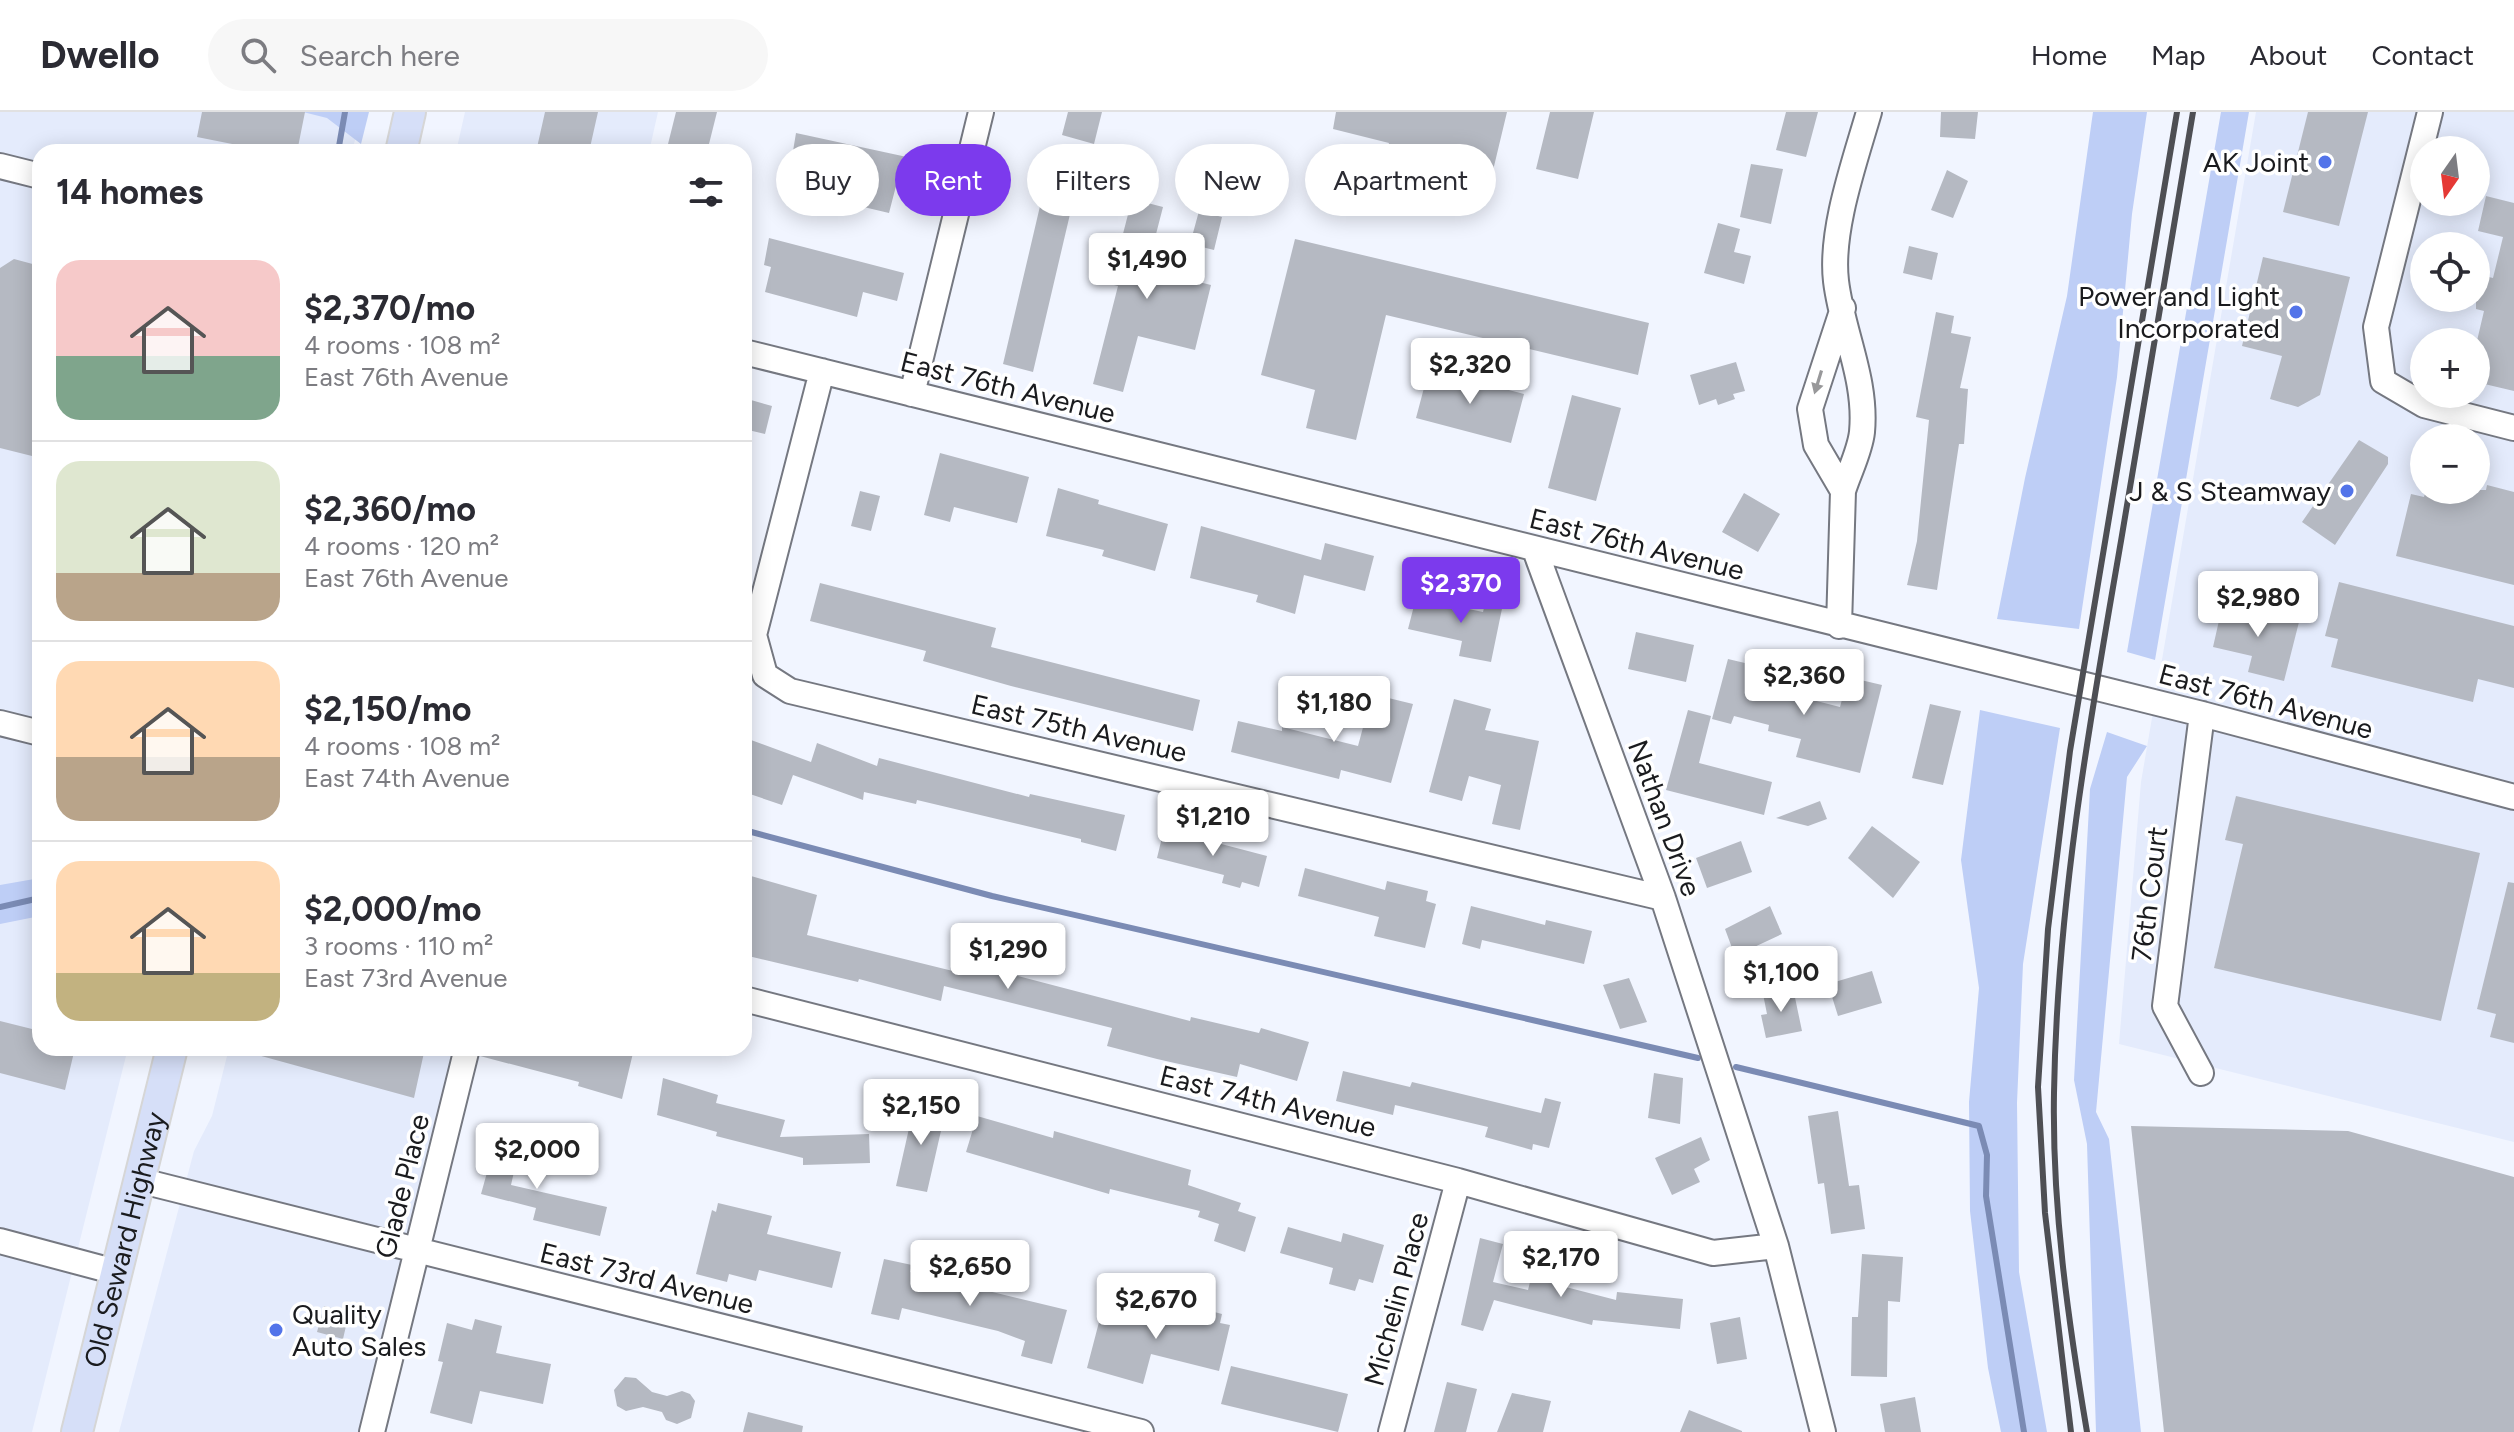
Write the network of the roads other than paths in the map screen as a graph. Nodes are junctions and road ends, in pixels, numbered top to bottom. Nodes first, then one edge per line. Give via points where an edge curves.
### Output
1 (410, 112) edge
2 (981, 112) edge
3 (1869, 112) edge
4 (2430, 112) edge
5 (403, 144) edge
6 (0, 166) edge
7 (32, 174) edge
8 (1843, 308) junction
9 (752, 354) edge
10 (822, 371) junction
11 (912, 394) junction
12 (2514, 428) edge
13 (1843, 491) junction
14 (1535, 550) junction
15 (1839, 626) junction
16 (2202, 714) junction
17 (0, 723) edge
18 (32, 731) edge
19 (2514, 797) edge
20 (1663, 898) junction
21 (752, 1001) edge
22 (170, 1056) edge
23 (465, 1056) edge
24 (2201, 1073) dead end
25 (138, 1180) junction
26 (1458, 1181) junction
27 (0, 1241) edge
28 (1776, 1246) junction
29 (417, 1252) junction
30 (116, 1272) junction
31 (77, 1432) edge
32 (372, 1432) edge
33 (1141, 1432) edge
34 (1391, 1432) edge
35 (1823, 1432) edge

1 - 5 main road
2 - 11 street
3 - 8 street via 1843,204 1836,279
4 - 12 street via 2376,327 2383,381 2424,405
6 - 7 street
8 - 13 street via 1861,386 1862,434
8 -> 13 street via 1810,409 1816,445
9 - 10 street, East 76th Avenue
10 - 11 street, East 76th Avenue
10 - 20 street, East 75th Avenue via 754,635 765,675 790,691
11 - 14 street, East 76th Avenue
13 - 15 street
14 - 15 street, East 76th Avenue
14 - 20 street, Nathan Drive
15 - 16 street, East 76th Avenue
16 - 19 street, East 76th Avenue
16 - 24 street, 76th Court via 2165,1006
17 - 18 street
20 - 28 street, Nathan Drive
21 - 26 street, East 74th Avenue
22 - 25 main road, Old Seward Highway
23 - 29 street, Glade Place
25 - 29 street, East 73rd Avenue
25 - 30 main road, Old Seward Highway
26 - 28 street, East 74th Avenue via 1713,1253
26 - 34 street, Michelin Place
27 - 30 street
28 - 35 street, Nathan Drive
29 - 32 street, Glade Place
29 - 33 street, East 73rd Avenue
30 - 31 main road, Old Seward Highway

